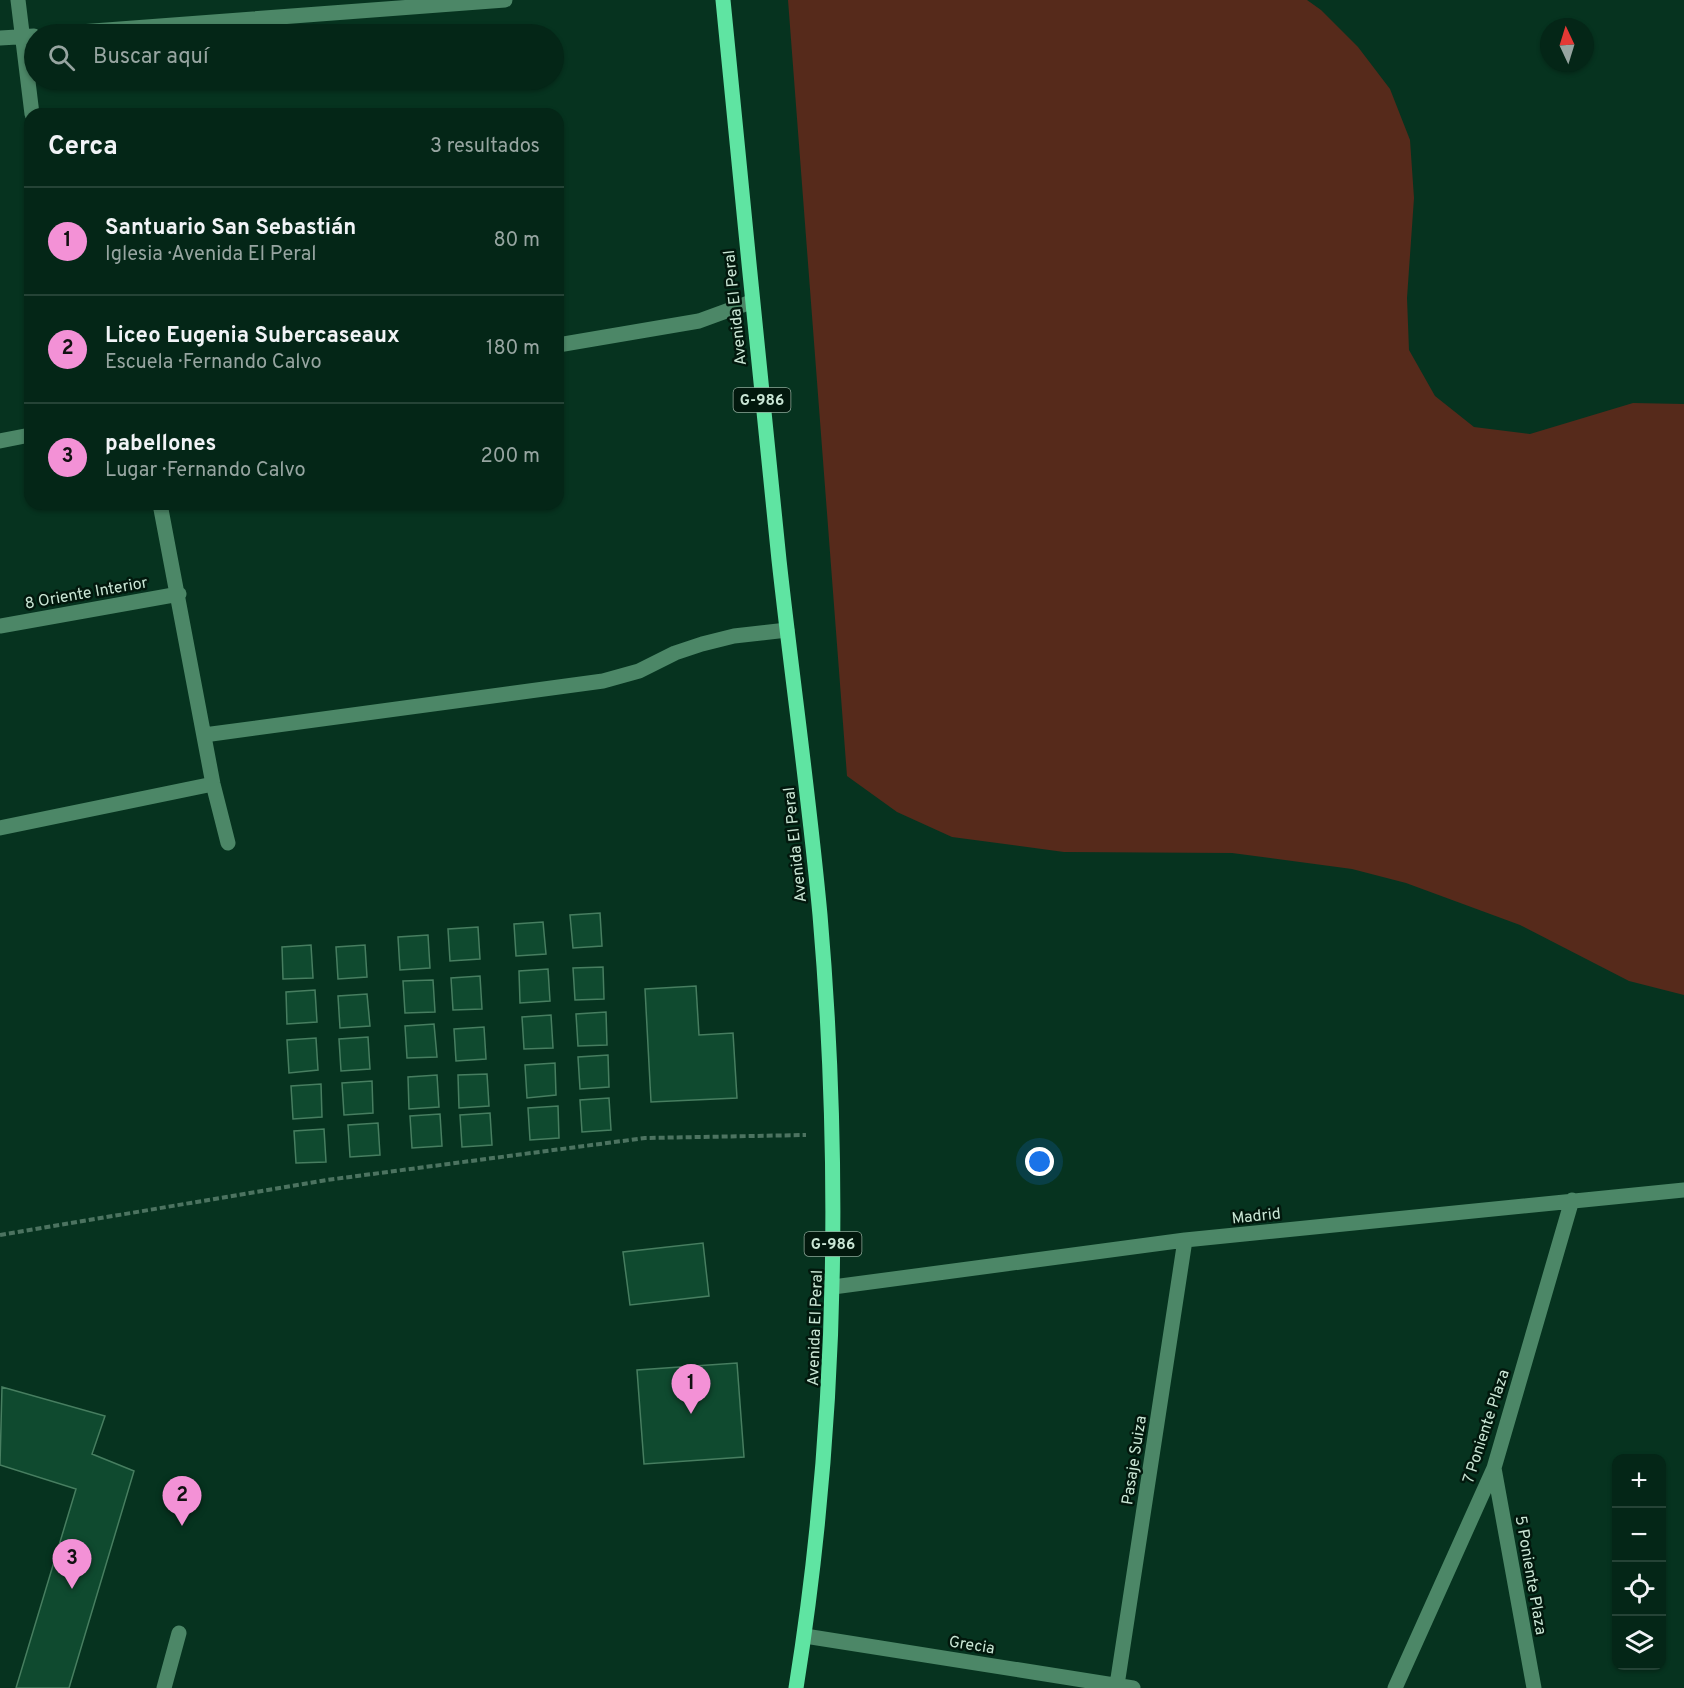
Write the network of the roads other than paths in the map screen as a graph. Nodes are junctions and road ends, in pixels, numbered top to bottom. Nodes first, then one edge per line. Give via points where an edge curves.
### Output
1 (18, 0) edge
2 (505, 0) edge
3 (723, 0) edge
4 (25, 24) edge
5 (186, 24) edge
6 (24, 37) edge
7 (0, 39) edge
8 (31, 90) edge
9 (32, 108) edge
10 (751, 302) junction
11 (564, 344) edge
12 (24, 436) edge
13 (0, 441) edge
14 (161, 510) edge
15 (179, 594) junction
16 (0, 626) edge
17 (787, 630) junction
18 (204, 735) junction
19 (213, 784) junction
20 (0, 828) edge
21 (228, 843) dead end
22 (1684, 1190) edge
23 (1572, 1200) junction
24 (1185, 1240) junction
25 (833, 1287) junction
26 (1494, 1468) junction
27 (178, 1633) dead end
28 (805, 1636) junction
29 (1117, 1685) junction
30 (164, 1688) edge
31 (796, 1688) edge
32 (1133, 1688) edge
33 (1395, 1688) edge
34 (1534, 1688) edge

1 - 4 street
2 - 5 street
3 - 10 main road, Avenida El Peral / G-986
6 - 7 street
8 - 9 street
10 - 11 street via 699,321
10 - 17 main road, Avenida El Peral / G-986
12 - 13 street
14 - 15 street
15 - 16 street, 8 Oriente Interior
15 - 18 street
17 - 18 street via 702,644 603,681
17 - 25 main road, Avenida El Peral / G-986 via 820,916 831,1134
18 - 19 street
19 - 20 street
19 - 21 street
22 - 23 street, Madrid
23 - 24 street, Madrid
23 - 26 street, 7 Poniente Plaza
24 - 25 street, Madrid
24 - 29 street, Pasaje Suiza
25 - 28 main road, Avenida El Peral / G-986 via 821,1508
26 - 33 street, 7 Poniente Plaza
26 - 34 street, 5 Poniente Plaza
27 - 30 street
28 - 29 street, Grecia
28 - 31 main road, Avenida El Peral / G-986
29 - 32 street, Grecia

